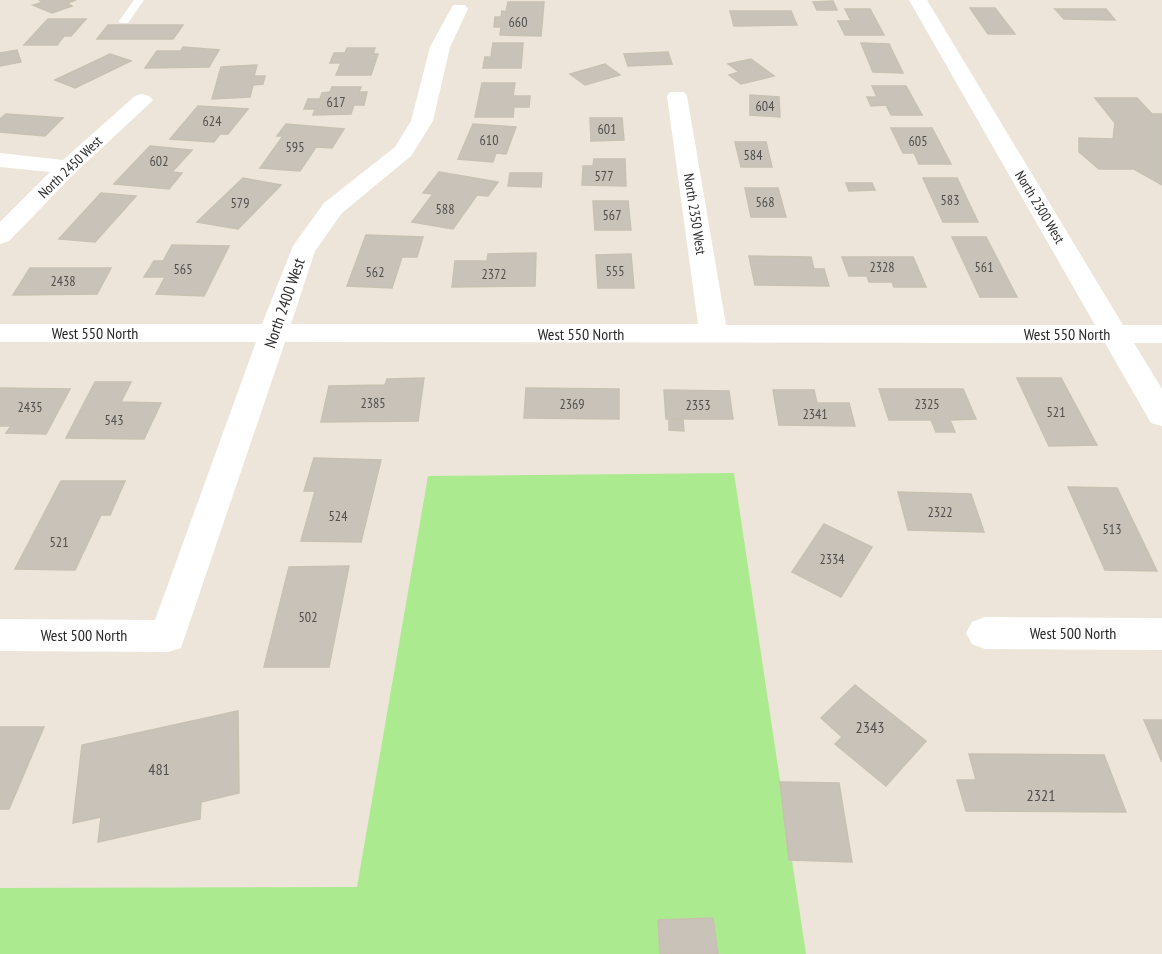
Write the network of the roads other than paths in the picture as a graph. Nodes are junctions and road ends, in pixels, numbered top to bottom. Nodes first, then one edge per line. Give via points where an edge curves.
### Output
1 (139, 0) edge
2 (918, 0) edge
3 (459, 9) dead end
4 (124, 21) dead end
5 (677, 96) dead end
6 (142, 100) dead end
7 (0, 160) edge
8 (68, 167) junction
9 (0, 236) edge
10 (0, 333) edge
11 (713, 333) junction
12 (273, 334) junction
13 (1116, 334) junction
14 (1162, 334) edge
15 (1162, 415) edge
16 (985, 633) dead end
17 (1162, 634) edge
18 (0, 635) edge
19 (168, 636) joint

1 - 4 lane
2 - 13 street, North 2300 West
3 - 12 street, North 2400 West via 440,47 422,121 403,151 333,208 302,251
5 - 11 street, North 2350 West
6 - 8 street, North 2450 West
7 - 8 street
8 - 9 street, North 2450 West
10 - 12 street, West 550 North
11 - 12 street, West 550 North
11 - 13 street, West 550 North
12 - 19 street, North 2400 West
13 - 14 street, West 550 North
13 - 15 street, North 2300 West
16 - 17 street, West 500 North
18 - 19 street, West 500 North

